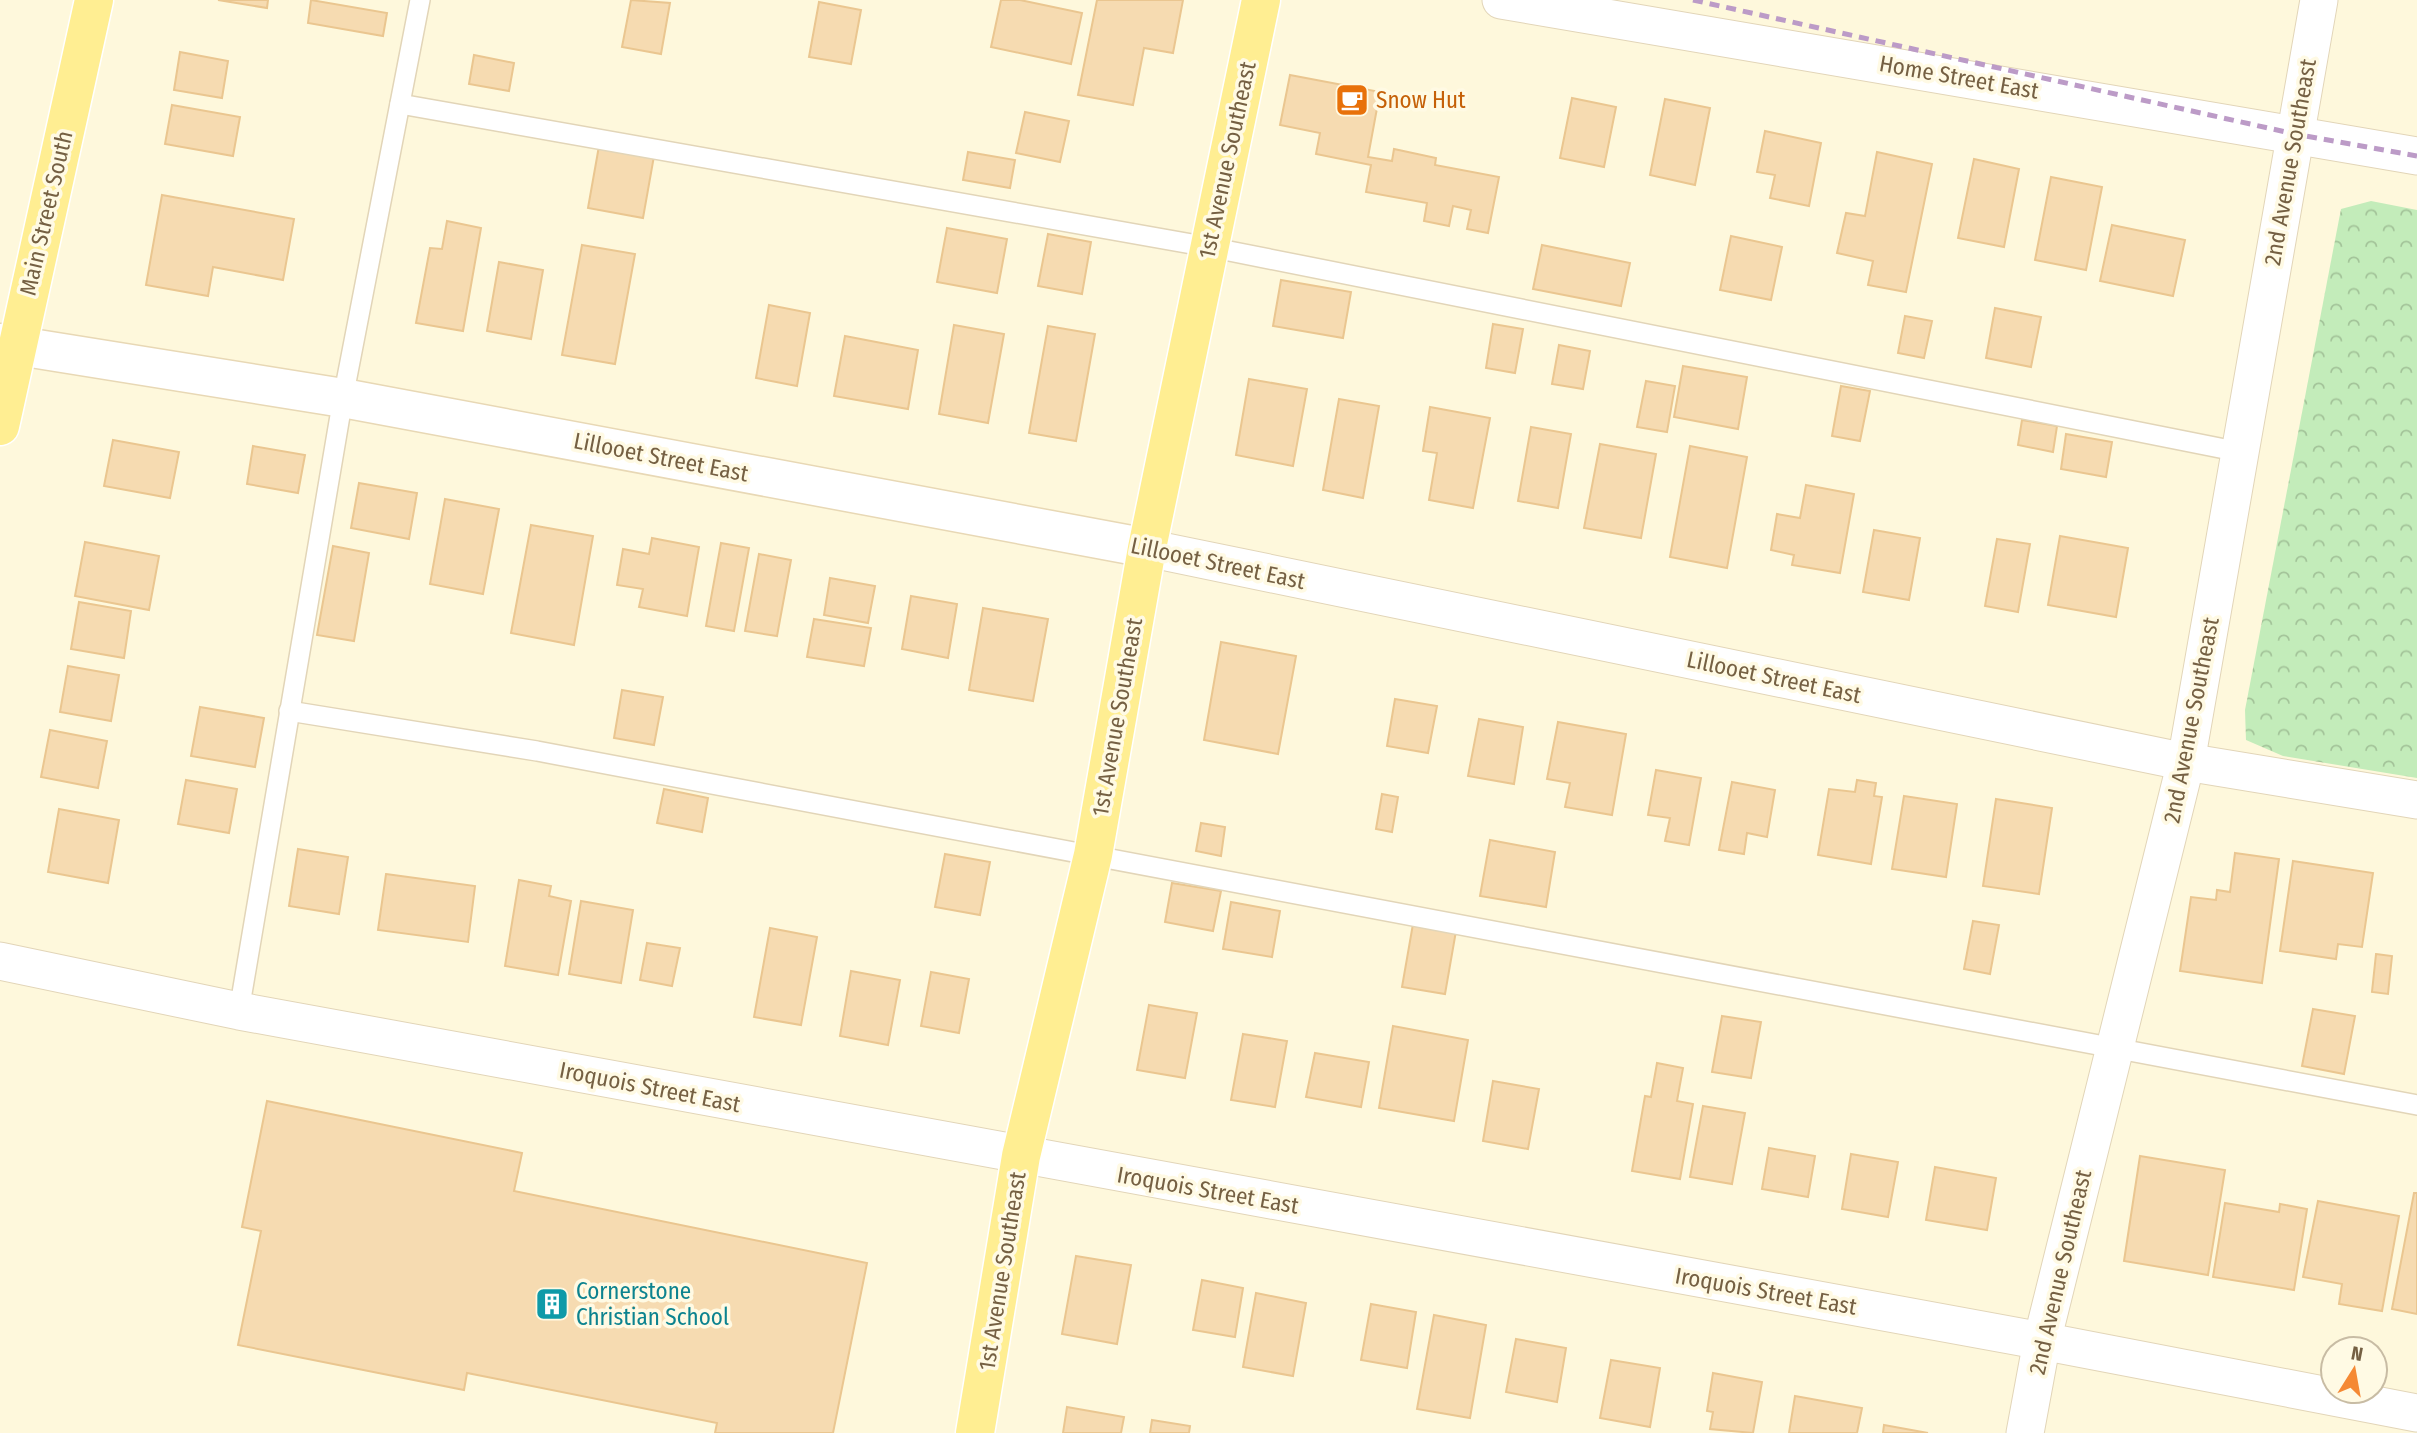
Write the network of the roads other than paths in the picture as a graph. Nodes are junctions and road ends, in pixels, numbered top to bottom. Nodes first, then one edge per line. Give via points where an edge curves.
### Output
1 (94, 0) edge
2 (420, 0) edge
3 (1261, 0) edge
4 (1501, 0) edge
5 (2319, 0) edge
6 (400, 104) junction
7 (2295, 134) junction
8 (2417, 156) edge
9 (1209, 247) junction
10 (8, 344) edge
11 (343, 398) junction
12 (0, 426) edge
13 (2240, 452) junction
14 (1147, 548) junction
15 (289, 711) junction
16 (2186, 762) junction
17 (2417, 800) edge
18 (1093, 855) junction
19 (0, 961) edge
20 (239, 1011) junction
21 (2114, 1050) junction
22 (2417, 1105) edge
23 (1021, 1156) junction
24 (2042, 1341) junction
25 (2417, 1413) edge
26 (975, 1433) edge
27 (2025, 1433) edge

1 - 10 main road, Main Street South
2 - 6 lane
3 - 9 main road, 1st Avenue Southeast
4 - 7 street, Home Street East
5 - 7 street, 2nd Avenue Southeast
6 - 9 lane
6 - 11 lane
7 - 8 street, Home Street East
7 - 13 street, 2nd Avenue Southeast
9 - 13 lane
9 - 14 main road, 1st Avenue Southeast
10 - 11 street, Lillooet Street East
10 - 12 main road, Main Street South
11 - 14 street, Lillooet Street East
11 - 15 lane
13 - 16 street, 2nd Avenue Southeast
14 - 16 street, Lillooet Street East
14 - 18 main road, 1st Avenue Southeast
15 - 18 lane via 537,751
15 - 20 lane
16 - 17 street, Lillooet Street East
16 - 21 street, 2nd Avenue Southeast
18 - 21 lane
18 - 23 main road, 1st Avenue Southeast
19 - 20 street, Iroquois Street East
20 - 23 street, Iroquois Street East
21 - 22 lane
21 - 24 street, 2nd Avenue Southeast
23 - 24 street, Iroquois Street East
23 - 26 main road, 1st Avenue Southeast
24 - 25 street, Iroquois Street East
24 - 27 street, 2nd Avenue Southeast

